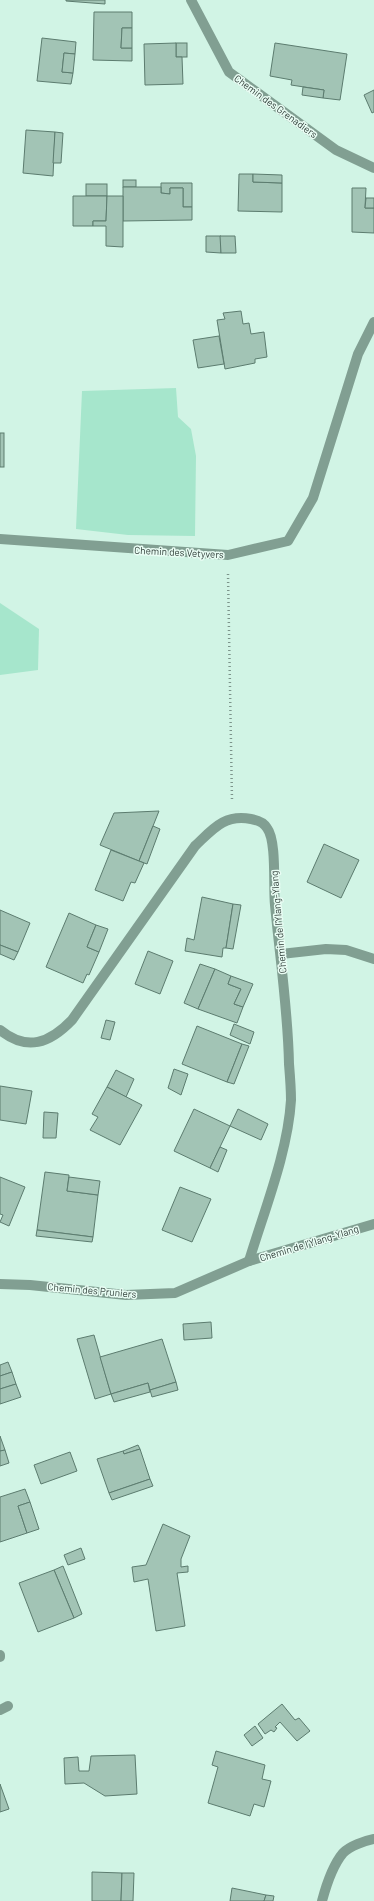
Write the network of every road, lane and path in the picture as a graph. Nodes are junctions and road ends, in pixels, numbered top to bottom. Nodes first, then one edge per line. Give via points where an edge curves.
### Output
1 (191, 0) edge
2 (374, 168) edge
3 (374, 322) edge
4 (0, 539) edge
5 (228, 555) junction
6 (232, 819) junction
7 (281, 954) junction
8 (374, 959) edge
9 (0, 1030) edge
10 (374, 1224) edge
11 (249, 1261) junction
12 (0, 1284) edge
13 (374, 1839) edge
14 (322, 1901) edge

1 - 2 street, Chemin des Grenadiers via 229,72 336,150
3 - 5 street, Chemin des Vetyvers via 358,354 313,498 288,541
4 - 5 street, Chemin des Vetyvers
5 - 6 path
6 - 7 street, Chemin de l'Ylang-Ylang via 256,820 270,832 274,904
6 - 9 street, Chemin de l'Ylang-Ylang via 221,822 195,846 72,1020 60,1032 46,1041 35,1042 8,1037
7 - 8 street via 326,949 346,950
7 - 11 street, Chemin de l'Ylang-Ylang via 288,1032 290,1101 283,1148
10 - 11 street, Chemin de l'Ylang-Ylang
11 - 12 street, Chemin des Pruniers via 175,1293 126,1295
13 - 14 street via 364,1841 344,1853 328,1881

